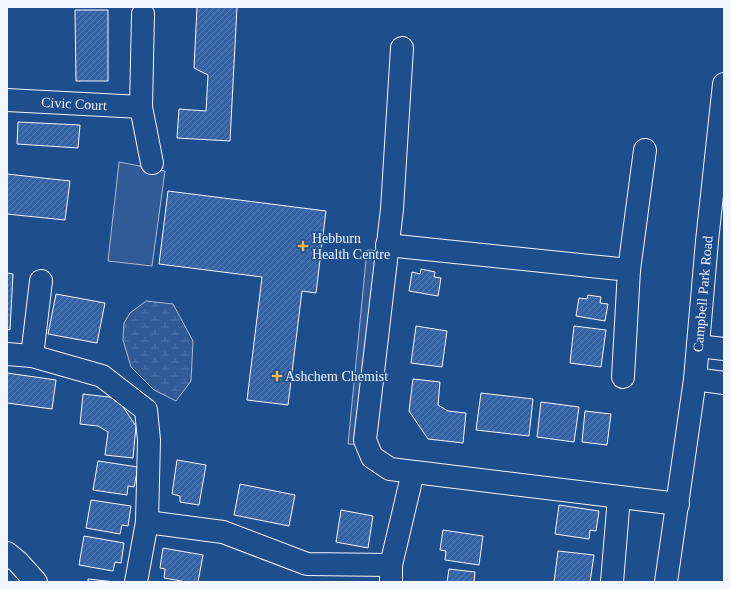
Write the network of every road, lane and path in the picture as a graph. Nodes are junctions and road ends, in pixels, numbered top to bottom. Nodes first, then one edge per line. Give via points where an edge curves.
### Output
1 (143, 14) dead end
2 (402, 48) dead end
3 (724, 84) edge
4 (7, 100) edge
5 (141, 107) junction
6 (645, 150) dead end
7 (152, 163) dead end
8 (387, 245) junction
9 (629, 270) junction
10 (42, 281) dead end
11 (698, 346) junction
12 (724, 349) edge
13 (7, 354) edge
14 (32, 356) junction
15 (623, 377) dead end
16 (695, 379) junction
17 (724, 383) edge
18 (413, 472) junction
19 (619, 496) junction
20 (678, 504) junction
21 (147, 522) junction
22 (7, 553) edge
23 (391, 573) edge
24 (36, 582) edge
25 (136, 582) edge
26 (612, 582) edge
27 (666, 582) edge
28 (673, 582) edge

1 - 5 street
2 - 8 street via 392,208
3 - 11 street, Campbell Park Road
4 - 5 street, Civic Court
5 - 7 street
6 - 9 street
8 - 9 street
8 - 18 street via 364,440 372,456 390,469
9 - 15 street
10 - 14 street
11 - 12 street
11 - 16 street, Campbell Park Road
13 - 14 street
14 - 21 street via 102,376 146,410 149,440
16 - 17 street
16 - 20 street, Campbell Park Road
18 - 19 street
18 - 23 street
19 - 20 street
19 - 26 street
20 - 27 street, Campbell Park Road
20 - 28 street, Campbell Park Road
21 - 23 street via 223,532 308,564
21 - 25 street
22 - 24 street

